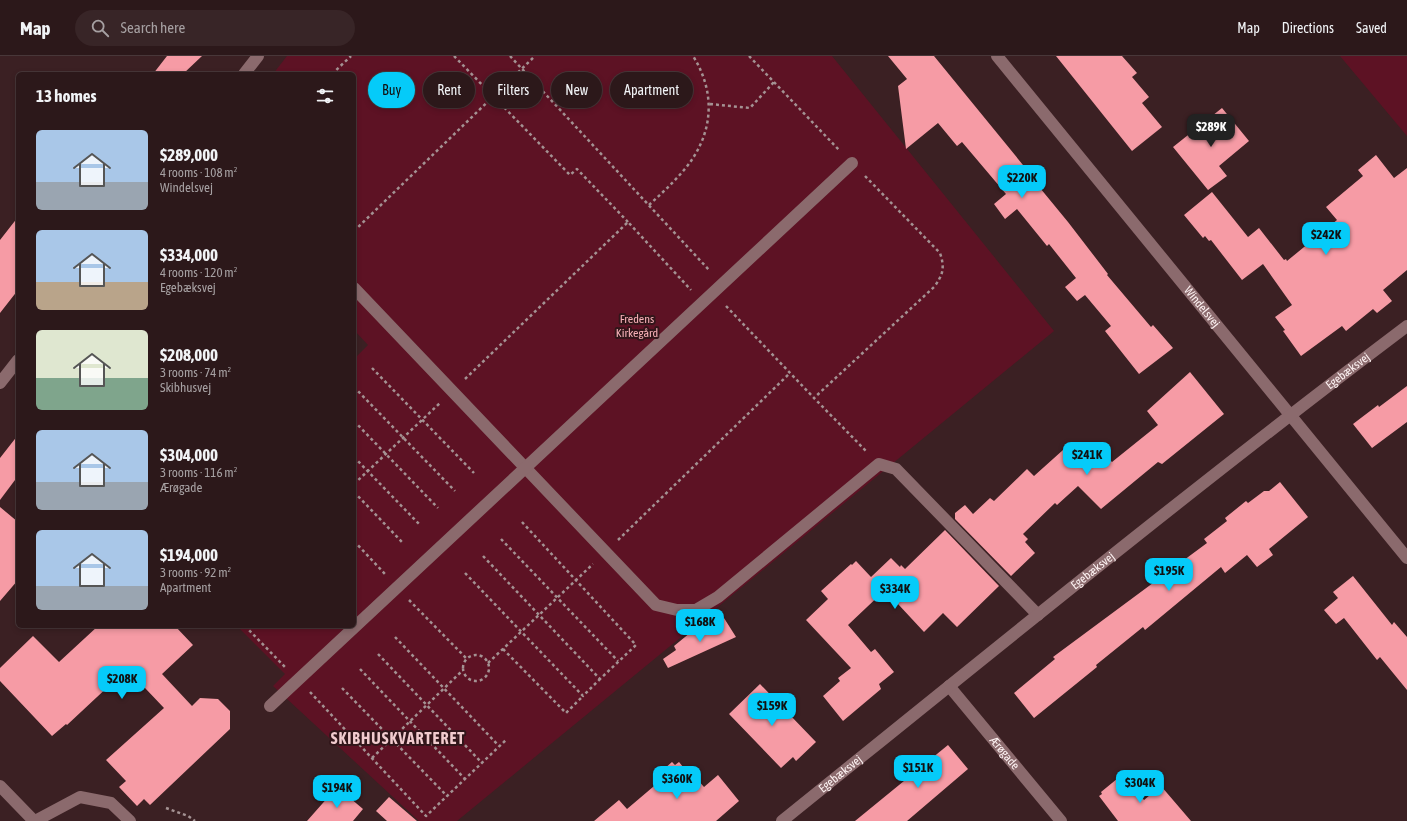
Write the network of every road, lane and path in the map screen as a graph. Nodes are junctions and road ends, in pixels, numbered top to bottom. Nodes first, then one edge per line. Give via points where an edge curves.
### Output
1 (258, 56) edge
2 (351, 56) edge
3 (454, 56) edge
4 (510, 56) edge
5 (535, 56) edge
6 (693, 56) edge
7 (749, 56) edge
8 (997, 56) edge
9 (522, 70) junction
10 (246, 72) edge
11 (334, 72) edge
12 (774, 82) junction
13 (483, 86) edge
14 (710, 104) junction
15 (483, 108) edge
16 (505, 108) edge
17 (852, 163) junction
18 (649, 205) junction
19 (628, 222) junction
20 (356, 229) edge
21 (723, 284) junction
22 (356, 290) edge
23 (713, 293) junction
24 (703, 303) junction
25 (1407, 326) edge
26 (16, 363) edge
27 (372, 368) dead end
28 (790, 373) junction
29 (0, 383) edge
30 (356, 389) edge
31 (453, 391) junction
32 (814, 398) junction
33 (1290, 414) junction
34 (422, 420) junction
35 (356, 423) edge
36 (403, 437) junction
37 (385, 454) junction
38 (356, 459) edge
39 (879, 464) junction
40 (527, 468) junction
41 (368, 472) junction
42 (474, 473) dead end
43 (356, 482) edge
44 (455, 491) dead end
45 (356, 494) edge
46 (438, 508) dead end
47 (521, 521) dead end
48 (420, 525) dead end
49 (501, 539) dead end
50 (402, 542) dead end
51 (606, 552) junction
52 (483, 556) dead end
53 (1407, 558) edge
54 (465, 574) dead end
55 (576, 580) junction
56 (557, 598) junction
57 (539, 615) junction
58 (1038, 615) junction
59 (356, 626) edge
60 (247, 628) edge
61 (354, 628) edge
62 (522, 632) junction
63 (396, 637) dead end
64 (503, 649) junction
65 (378, 654) dead end
66 (618, 661) junction
67 (488, 663) junction
68 (360, 669) dead end
69 (462, 671) junction
70 (600, 679) junction
71 (298, 680) junction
72 (949, 686) junction
73 (342, 688) dead end
74 (444, 688) junction
75 (583, 696) junction
76 (427, 705) junction
77 (270, 706) dead end
78 (410, 721) junction
79 (507, 739) dead end
80 (391, 740) junction
81 (499, 746) junction
82 (372, 758) junction
83 (482, 763) junction
84 (465, 779) junction
85 (0, 786) edge
86 (447, 796) junction
87 (166, 808) dead end
88 (35, 821) edge
89 (130, 821) edge
90 (195, 821) edge
91 (782, 821) edge
92 (1061, 821) edge

1 - 10 street
2 - 11 path
3 - 13 path
4 - 9 path
5 - 9 path
6 - 14 path via 703,73
7 - 12 path
8 - 33 street, Windelsvej
9 - 18 path
12 - 14 path via 750,108
12 - 17 path
14 - 18 path via 708,122 694,156 684,170
15 - 20 path
16 - 19 path via 570,175 577,169
17 - 21 street
17 - 32 path via 940,253 944,269 942,277 934,287
18 - 21 path
19 - 24 path
19 - 31 path
21 - 23 street
22 - 31 street
23 - 24 street
23 - 28 path
24 - 40 street
25 - 33 street, Egebæksvej
26 - 29 street
27 - 34 path
28 - 32 path
28 - 51 path
30 - 36 path
31 - 34 path
31 - 40 street
32 - 39 path
33 - 53 street, Windelsvej
33 - 58 street, Egebæksvej
34 - 36 path
34 - 42 path
35 - 37 path
36 - 37 path
36 - 44 path
37 - 41 path
37 - 46 path
38 - 41 path
39 - 51 street via 718,597 696,610 677,610 656,605
39 - 58 street via 896,469
40 - 51 street
40 - 59 street
41 - 43 path
41 - 48 path
45 - 50 path
47 - 55 path
49 - 56 path
51 - 55 path
52 - 57 path
54 - 62 path
55 - 56 path
55 - 66 path via 636,645
56 - 57 path
56 - 66 path
57 - 62 path
57 - 70 path
58 - 72 street, Egebæksvej
60 - 71 path
61 - 71 street
62 - 64 path
62 - 75 path
63 - 74 path
64 - 67 path
64 - 75 path via 566,712
65 - 76 path
66 - 70 path
67 - 69 path via 483,656 474,654 464,662
67 - 69 path via 489,672 479,681 471,681
68 - 78 path
69 - 74 path
70 - 75 path
71 - 77 street
71 - 82 path
72 - 91 street, Egebæksvej
72 - 92 street, Ærøgade
73 - 80 path
74 - 76 path
74 - 81 path
76 - 78 path
76 - 83 path
78 - 80 path
78 - 84 path
79 - 81 path
80 - 82 path
80 - 86 path
81 - 83 path
82 - 86 path via 426,816
83 - 84 path
84 - 86 path
85 - 88 street
87 - 90 path
88 - 89 street via 80,797 110,803

